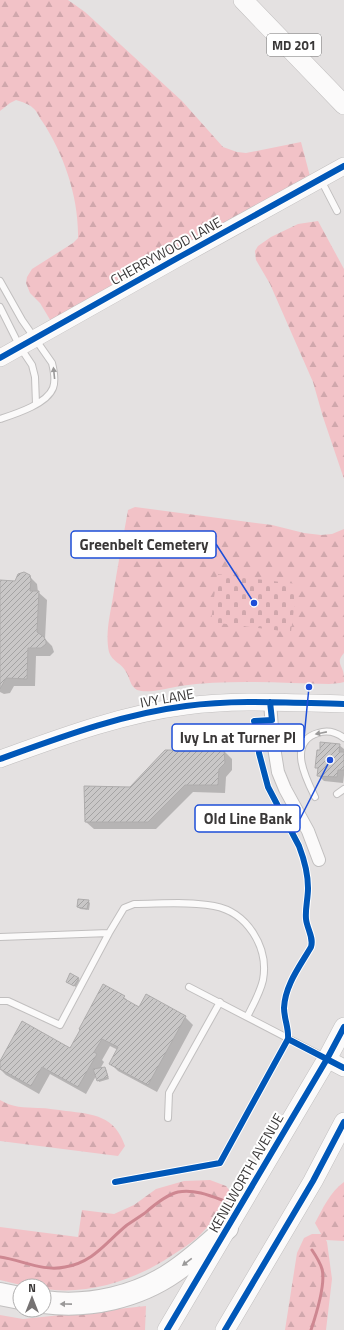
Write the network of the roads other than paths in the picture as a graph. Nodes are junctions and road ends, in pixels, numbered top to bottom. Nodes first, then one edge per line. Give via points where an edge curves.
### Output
1 (243, 0) edge
2 (344, 90) edge
3 (344, 105) edge
4 (344, 166) edge
5 (320, 179) junction
6 (337, 211) dead end
7 (0, 281) edge
8 (0, 307) edge
9 (36, 338) junction
10 (20, 347) junction
11 (0, 358) edge
12 (36, 404) junction
13 (0, 419) edge
14 (270, 702) junction
15 (344, 704) edge
16 (344, 738) edge
17 (0, 759) edge
18 (344, 789) edge
19 (337, 794) dead end
20 (315, 797) dead end
21 (319, 860) dead end
22 (109, 933) junction
23 (0, 937) edge
24 (189, 987) dead end
25 (0, 1001) edge
26 (220, 1002) junction
27 (248, 1017) junction
28 (344, 1027) edge
29 (327, 1059) junction
30 (344, 1068) edge
31 (168, 1118) dead end
32 (344, 1122) edge
33 (344, 1143) edge
34 (313, 1180) junction
35 (227, 1228) junction
36 (0, 1294) edge
37 (12, 1296) edge
38 (52, 1303) edge
39 (167, 1330) edge
40 (225, 1330) edge

1 - 2 main road, MD 201
1 - 3 main road, MD 201
4 - 5 street, CHERRYWOOD LANE
5 - 6 lane
5 - 9 street, CHERRYWOOD LANE
7 - 9 lane via 22,320
8 - 10 lane
9 - 10 street, CHERRYWOOD LANE
12 -> 9 lane via 53,388 54,376 52,363
10 - 11 street, CHERRYWOOD LANE
10 - 12 lane via 34,371
12 - 13 lane
14 - 15 street, IVY LANE
14 - 17 street, IVY LANE via 169,708 66,736
14 - 21 street via 278,772 308,831
16 -> 20 lane via 323,731 310,736 302,747 303,770
18 - 19 lane
22 - 23 lane
22 - 25 lane via 60,1025 8,1001
22 - 27 lane via 124,908 134,904 203,904 233,913 253,931 262,951 263,980
24 - 26 lane
26 - 27 lane
26 - 31 lane via 170,1093
27 - 29 lane
28 - 29 main road, KENILWORTH AVENUE
29 - 30 street
29 - 35 main road, KENILWORTH AVENUE
32 - 34 main road
33 - 34 main road
34 - 40 main road
35 -> 38 highway via 174,1272 133,1293 97,1302
35 - 39 main road, KENILWORTH AVENUE
36 - 37 highway

